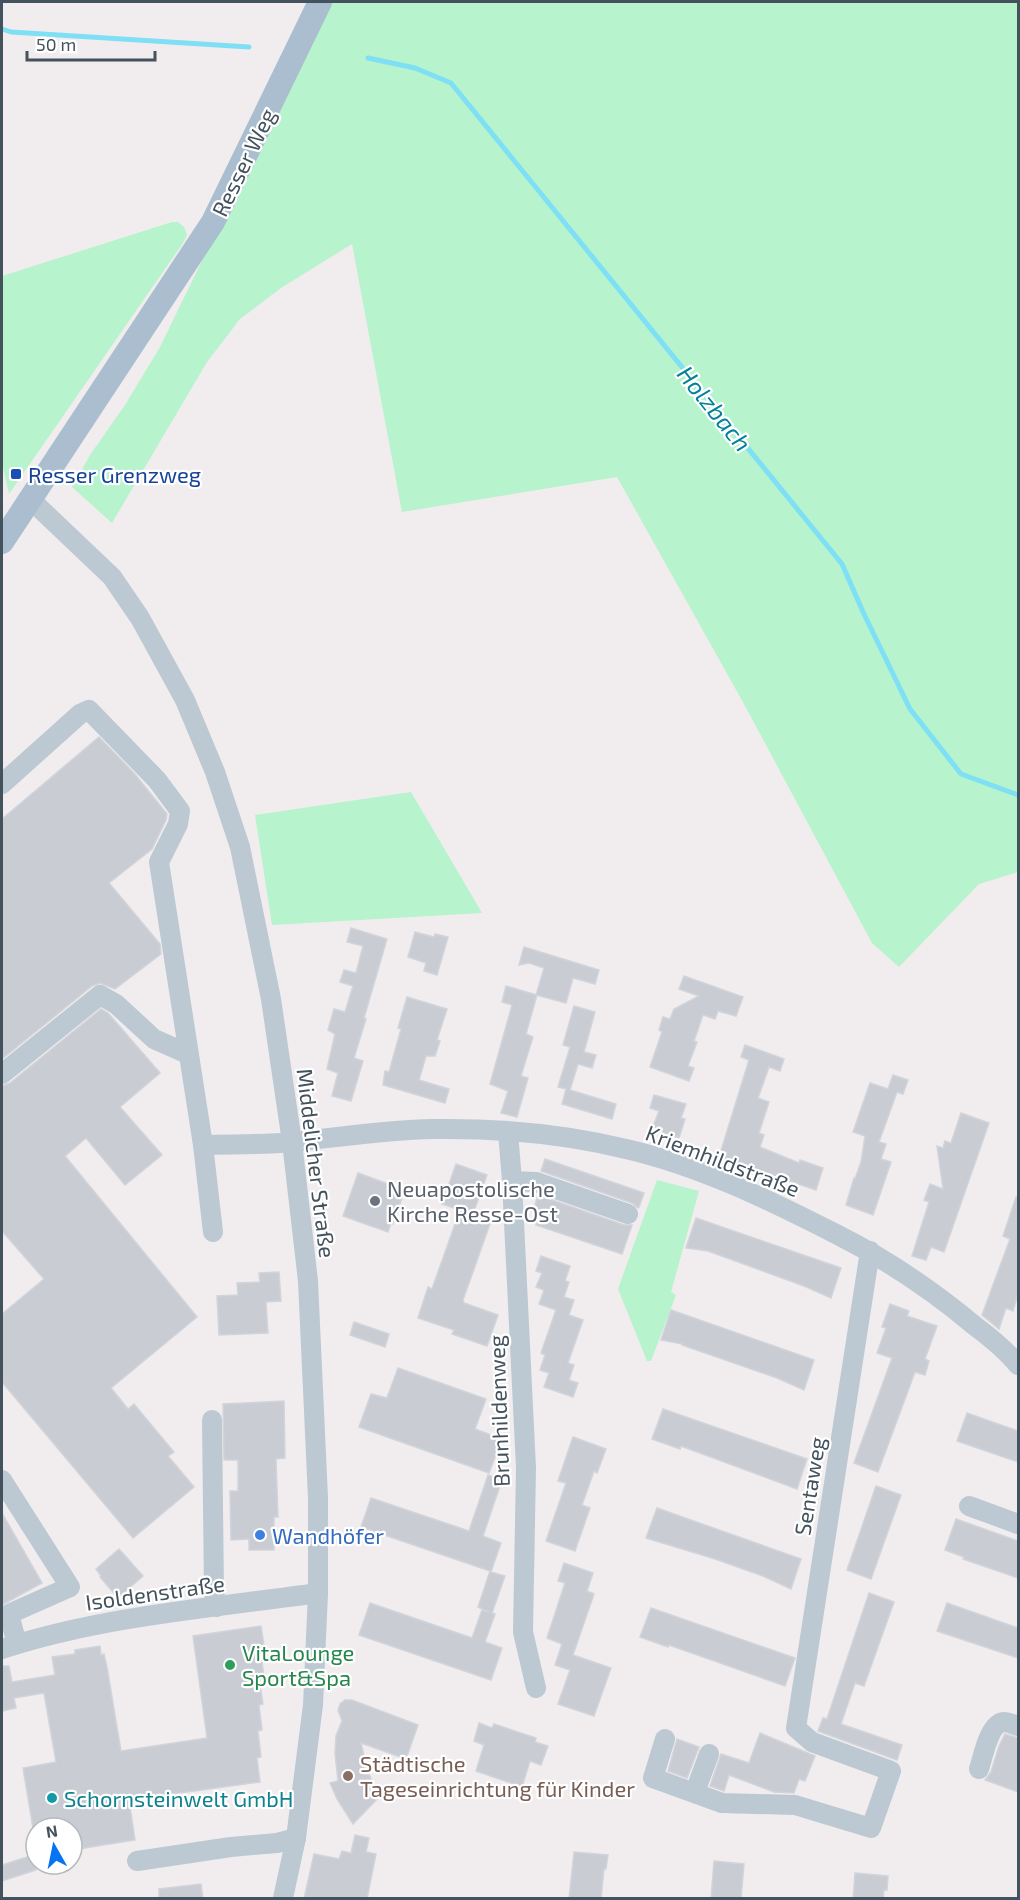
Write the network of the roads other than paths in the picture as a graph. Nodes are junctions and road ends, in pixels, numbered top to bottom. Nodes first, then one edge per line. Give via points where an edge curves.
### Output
1 (320, 2) edge
2 (30, 499) junction
3 (2, 542) edge
4 (2, 784) edge
5 (188, 1054) junction
6 (2, 1074) edge
7 (508, 1132) junction
8 (292, 1142) junction
9 (202, 1145) junction
10 (512, 1181) junction
11 (628, 1214) dead end
12 (213, 1232) dead end
13 (870, 1251) junction
14 (1018, 1365) edge
15 (212, 1420) dead end
16 (2, 1480) edge
17 (969, 1506) dead end
18 (1018, 1524) edge
19 (318, 1593) junction
20 (217, 1607) junction
21 (9, 1646) edge
22 (536, 1688) dead end
23 (1018, 1726) edge
24 (665, 1738) dead end
25 (709, 1754) dead end
26 (979, 1769) dead end
27 (694, 1792) junction
28 (296, 1838) junction
29 (137, 1861) dead end
30 (283, 1899) edge

1 - 2 main road, Resser Weg via 213,222
2 - 3 main road, Resser Weg
2 - 8 street, Middelicher Straße via 112,577 140,618 185,700 215,772 240,847 271,999
4 - 5 street via 89,710 157,780 180,811 178,824 159,862
5 - 6 street via 153,1039 117,1004 99,995
5 - 9 street
7 - 8 street, Kriemhildstraße via 435,1129
7 - 10 street, Brunhildenweg
7 - 13 street, Kriemhildstraße via 580,1140 660,1158 780,1206
8 - 9 street, Kriemhildstraße
8 - 19 street, Middelicher Straße via 308,1281 318,1498
9 - 12 street
10 - 11 street via 536,1182
10 - 22 street, Brunhildenweg via 526,1468 523,1632
13 - 14 street, Kriemhildstraße via 941,1298
13 - 27 street, Sentaweg via 796,1728 813,1742 891,1771 872,1828 795,1805 722,1803
15 - 20 street
16 - 21 street via 70,1587 9,1614
17 - 18 street
19 - 20 street, Isoldenstraße
19 - 28 street, Middelicher Straße via 313,1706
20 - 21 street, Isoldenstraße via 94,1624
23 - 26 street via 1006,1722 996,1725
24 - 27 street via 653,1778
25 - 27 street
28 - 29 street
28 - 30 street, Middelicher Straße

